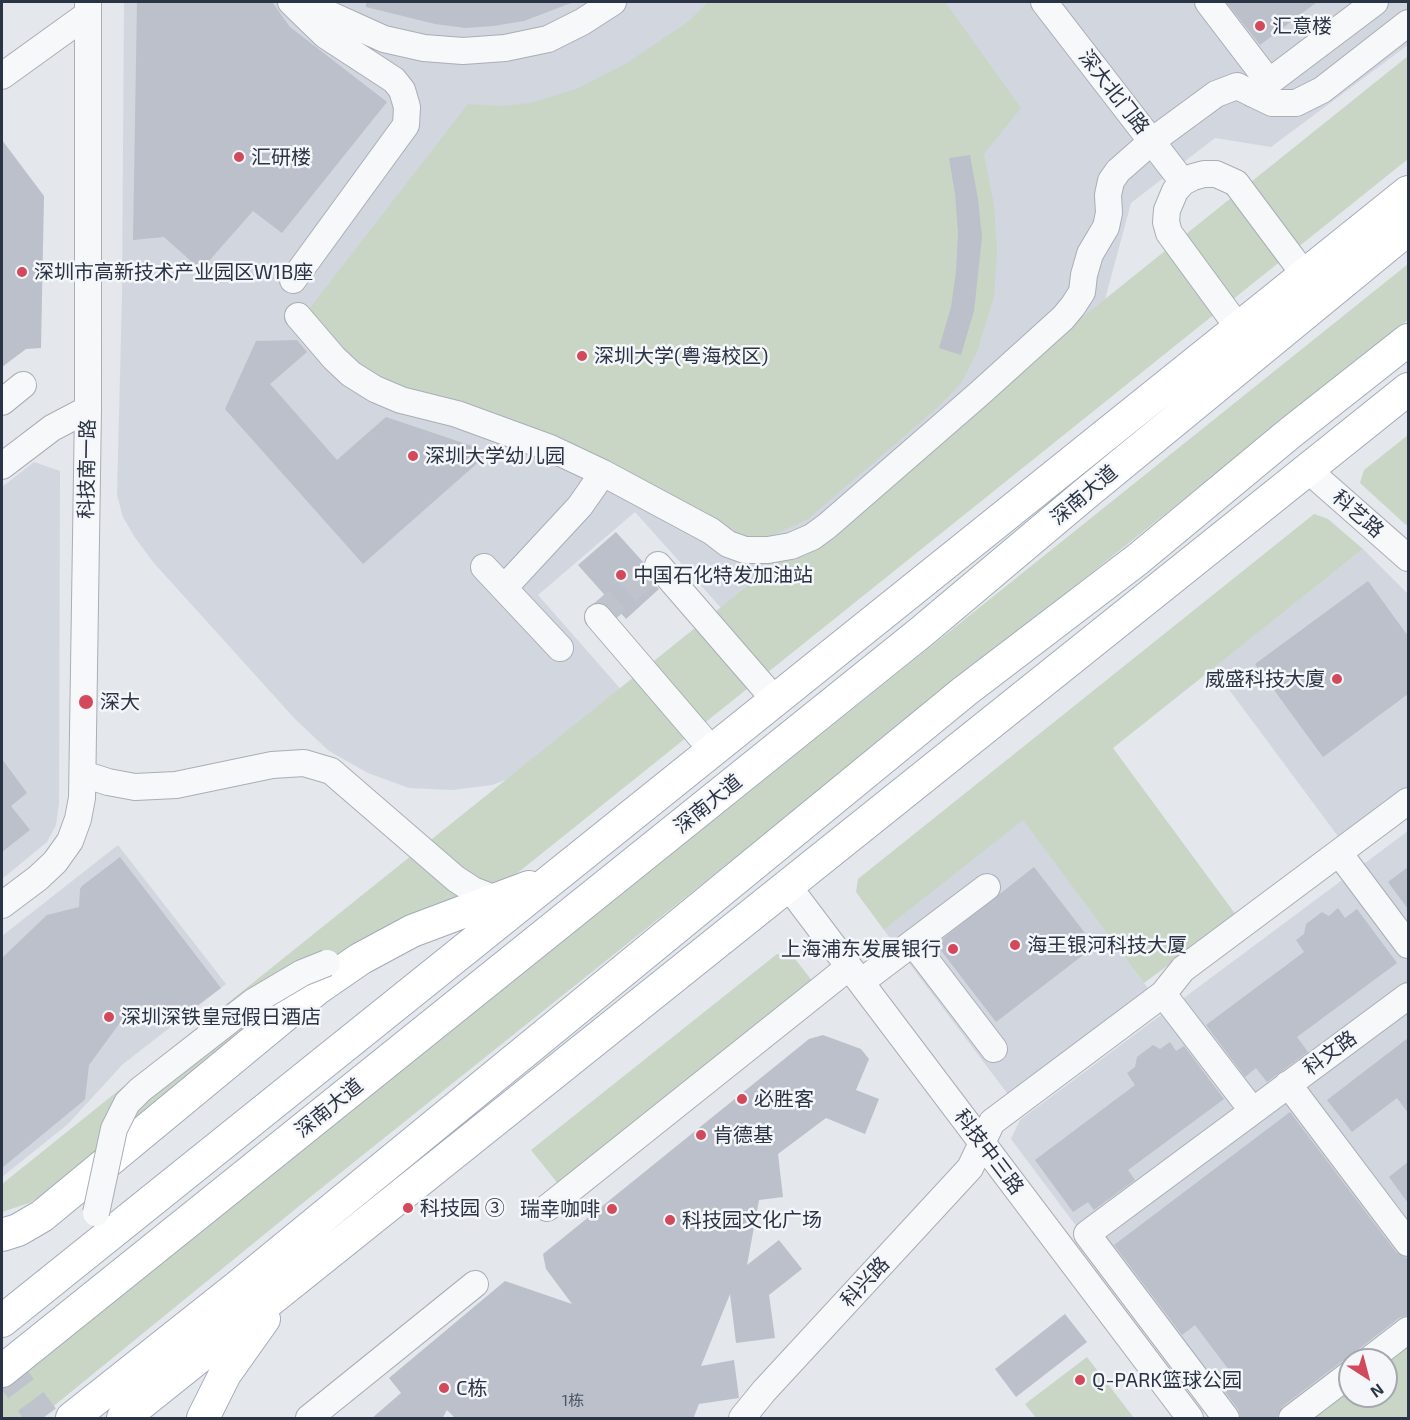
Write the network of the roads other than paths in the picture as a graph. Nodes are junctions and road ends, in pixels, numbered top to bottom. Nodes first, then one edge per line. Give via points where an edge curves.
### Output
1 (291, 2) edge
2 (302, 2) edge
3 (613, 2) edge
4 (1044, 2) edge
5 (1208, 2) edge
6 (1375, 2) edge
7 (88, 8) edge
8 (1408, 23) edge
9 (2, 76) edge
10 (1261, 88) junction
11 (1152, 141) junction
12 (1183, 182) junction
13 (1408, 192) edge
14 (1408, 230) edge
15 (1304, 274) junction
16 (293, 280) dead end
17 (298, 316) dead end
18 (1238, 327) junction
19 (1408, 340) edge
20 (23, 385) dead end
21 (1408, 389) edge
22 (2, 402) edge
23 (88, 409) junction
24 (2, 466) edge
25 (1308, 470) junction
26 (603, 473) junction
27 (1084, 495) junction
28 (1408, 558) edge
29 (1138, 559) junction
30 (658, 565) dead end
31 (484, 567) dead end
32 (504, 588) junction
33 (598, 617) dead end
34 (560, 648) dead end
35 (804, 677) junction
36 (775, 700) junction
37 (712, 750) junction
38 (83, 774) junction
39 (1408, 801) edge
40 (851, 835) junction
41 (1339, 853) junction
42 (552, 879) junction
43 (788, 886) junction
44 (987, 887) dead end
45 (496, 899) junction
46 (2, 905) edge
47 (412, 931) junction
48 (913, 942) junction
49 (1408, 945) edge
50 (855, 975) junction
51 (1163, 994) junction
52 (1408, 996) edge
53 (646, 1000) junction
54 (392, 1008) junction
55 (994, 1049) dead end
56 (1288, 1084) junction
57 (1252, 1110) junction
58 (426, 1132) junction
59 (299, 1133) junction
60 (981, 1143) junction
61 (547, 1208) dead end
62 (2, 1235) edge
63 (1408, 1243) edge
64 (73, 1263) junction
65 (304, 1274) junction
66 (476, 1284) dead end
67 (2, 1321) edge
68 (1408, 1330) edge
69 (1385, 1348) edge
70 (2, 1371) edge
71 (1338, 1383) edge
72 (72, 1419) edge
73 (123, 1419) edge
74 (202, 1419) edge
75 (309, 1419) edge
76 (742, 1419) edge
77 (1190, 1419) edge
78 (1226, 1419) edge
79 (1292, 1419) edge

1 - 16 street via 325,35 394,80 407,107 406,125
2 - 3 street via 384,39 463,51 548,39
4 - 11 street, 深大北门路
5 - 10 street
6 - 10 street
7 - 9 street
7 - 23 street, 科技南一路
8 - 10 street via 1322,90 1296,103 1272,103
10 - 11 street via 1237,86 1216,94
11 - 12 street, 深大北门路
11 - 26 street via 1112,181 1106,227 1090,254 1082,291 1063,318 812,537 790,546 745,550
12 - 15 street via 1216,174 1236,183
12 - 18 street via 1167,210 1169,233
13 - 15 main road
14 - 27 main road, 深南大道
15 - 18 main road
17 - 26 street via 334,358 375,389 550,448
18 - 35 main road
19 - 29 main road
20 - 22 street
21 - 25 main road
23 - 24 street via 52,428
23 - 38 street, 科技南一路
25 - 28 street, 科艺路
25 - 40 main road
26 - 32 street via 580,506
27 - 35 main road
27 - 59 main road, 深南大道 via 921,633
29 - 40 main road
29 - 58 main road via 956,698
30 - 36 street
31 - 32 street
32 - 34 street
33 - 37 street
35 - 36 main road
36 - 37 main road
37 - 42 main road
38 - 45 street via 135,787 176,785 272,765 304,763 331,771 456,879
38 - 46 street, 科技南一路 via 78,819 70,841 55,862
39 - 41 street, 科兴路
40 - 43 main road
41 - 49 street
41 - 51 street, 科兴路 via 1183,969
42 - 45 main road
42 - 54 main road
43 - 50 street, 科技中三路
43 - 53 main road
44 - 48 street
45 - 47 main road
47 - 62 main road via 318,987 42,1216
47 - 64 street, bridge via 302,973 253,1002 140,1090 127,1103 114,1129 96,1213
48 - 50 street
48 - 55 street
50 - 60 street, 科技中三路
50 - 61 street
51 - 57 street
51 - 60 street, 科兴路 via 992,1122
52 - 56 street, 科文路
53 - 58 main road
53 - 65 main road
54 - 59 main road
54 - 64 main road
56 - 57 street, 科文路
56 - 63 street
57 - 78 street, 科文路 via 1087,1234
58 - 72 main road
59 - 70 main road, 深南大道
60 - 76 street, 科兴路 via 970,1168
60 - 77 street, 科技中三路
64 - 67 main road
65 - 73 main road
65 - 74 main road via 274,1305 244,1346
66 - 75 street
68 - 69 street
71 - 79 street

